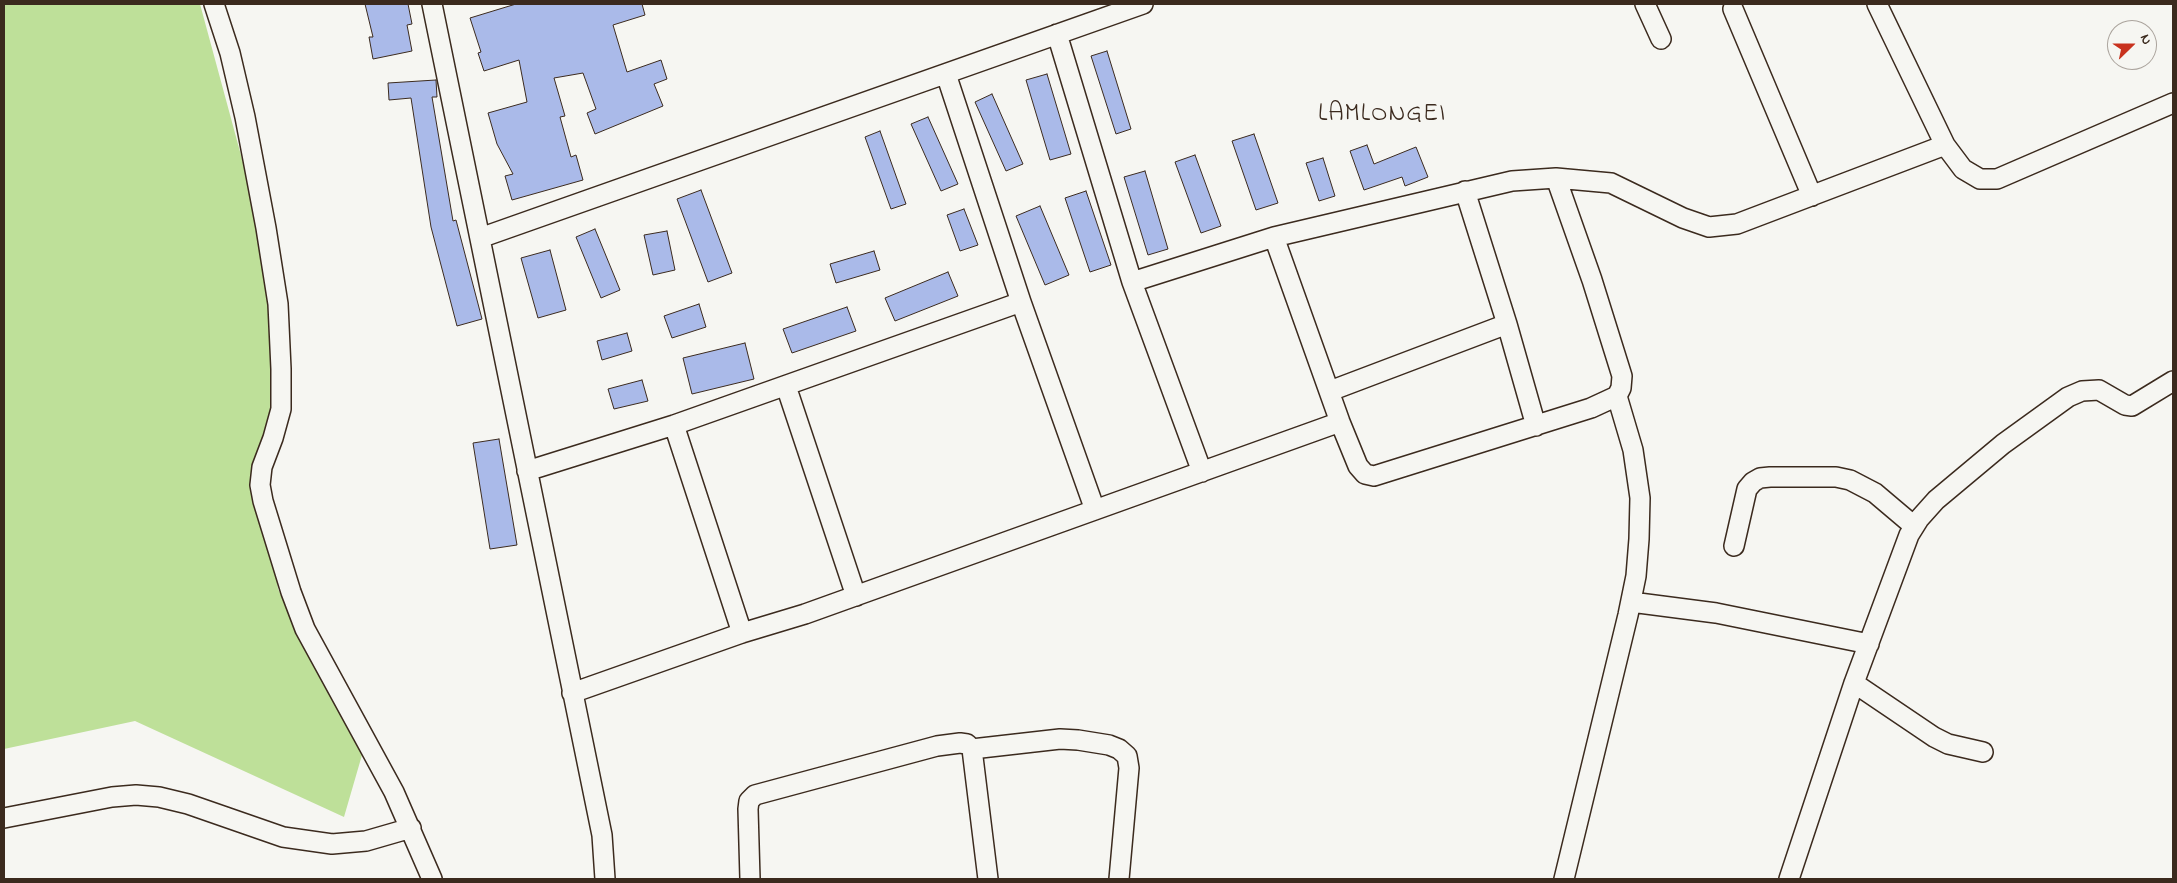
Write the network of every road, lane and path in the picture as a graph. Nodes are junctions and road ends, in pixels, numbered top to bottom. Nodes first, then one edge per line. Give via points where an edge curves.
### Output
1 (214, 4) edge
2 (432, 4) edge
3 (1144, 4) edge
4 (1645, 4) edge
5 (1876, 4) edge
6 (1733, 9) dead end
7 (1056, 34) junction
8 (1661, 39) dead end
9 (946, 74) junction
10 (2173, 103) edge
11 (1945, 145) junction
12 (1556, 178) junction
13 (1465, 191) junction
14 (1812, 196) junction
15 (1274, 237) junction
16 (480, 238) junction
17 (1132, 282) junction
18 (1021, 302) junction
19 (1507, 324) junction
20 (2173, 381) edge
21 (786, 386) junction
22 (1330, 391) junction
23 (1617, 396) junction
24 (1340, 422) junction
25 (674, 426) junction
26 (1536, 426) junction
27 (527, 471) junction
28 (1202, 472) junction
29 (1095, 510) junction
30 (1914, 526) junction
31 (1734, 546) dead end
32 (856, 596) junction
33 (1631, 602) junction
34 (742, 633) junction
35 (1868, 644) junction
36 (1854, 683) junction
37 (572, 694) junction
38 (972, 749) junction
39 (1983, 752) dead end
40 (4, 818) edge
41 (410, 828) junction
42 (432, 879) edge
43 (604, 879) edge
44 (750, 879) edge
45 (988, 879) edge
46 (1119, 879) edge
47 (1564, 879) edge
48 (1789, 879) edge

1 - 41 street via 230,52 245,117 278,304 281,409 262,467 260,485 263,501 305,629 374,754
2 - 16 street
3 - 7 street
4 - 8 street
5 - 11 street
6 - 14 street
7 - 9 street
7 - 17 street
9 - 16 street
9 - 18 street
10 - 11 street via 1997,179 1980,179 1963,169
11 - 14 street
12 - 13 street via 1512,181
12 - 14 street via 1611,183 1709,227 1737,224
12 - 23 street via 1622,376
13 - 15 street
13 - 19 street
15 - 17 street
15 - 22 street
16 - 27 street
17 - 28 street
18 - 21 street
18 - 29 street
19 - 22 street
19 - 26 street
20 - 30 street via 2132,406 2099,390 2082,391 2068,397 2003,444 1936,500
21 - 25 street
21 - 32 street
22 - 24 street
23 - 26 street
23 - 33 street via 1633,450 1640,498 1639,539
24 - 26 street via 1358,466 1365,474 1374,476
24 - 28 street
25 - 27 street
25 - 34 street
27 - 37 street
28 - 29 street
29 - 32 street
30 - 31 street via 1875,493 1850,480 1836,477 1760,478 1747,489
30 - 35 street
32 - 34 street
33 - 35 street via 1716,613
33 - 47 street
34 - 37 street
35 - 36 street
36 - 39 street via 1934,737 1948,744
36 - 48 street
37 - 43 street via 602,835
38 - 44 street via 960,742 937,746 755,794 748,809
38 - 45 street
38 - 46 street via 1060,739 1119,748 1127,756 1129,768
40 - 41 street via 136,795 188,804 283,837 332,844 366,841
41 - 42 street

